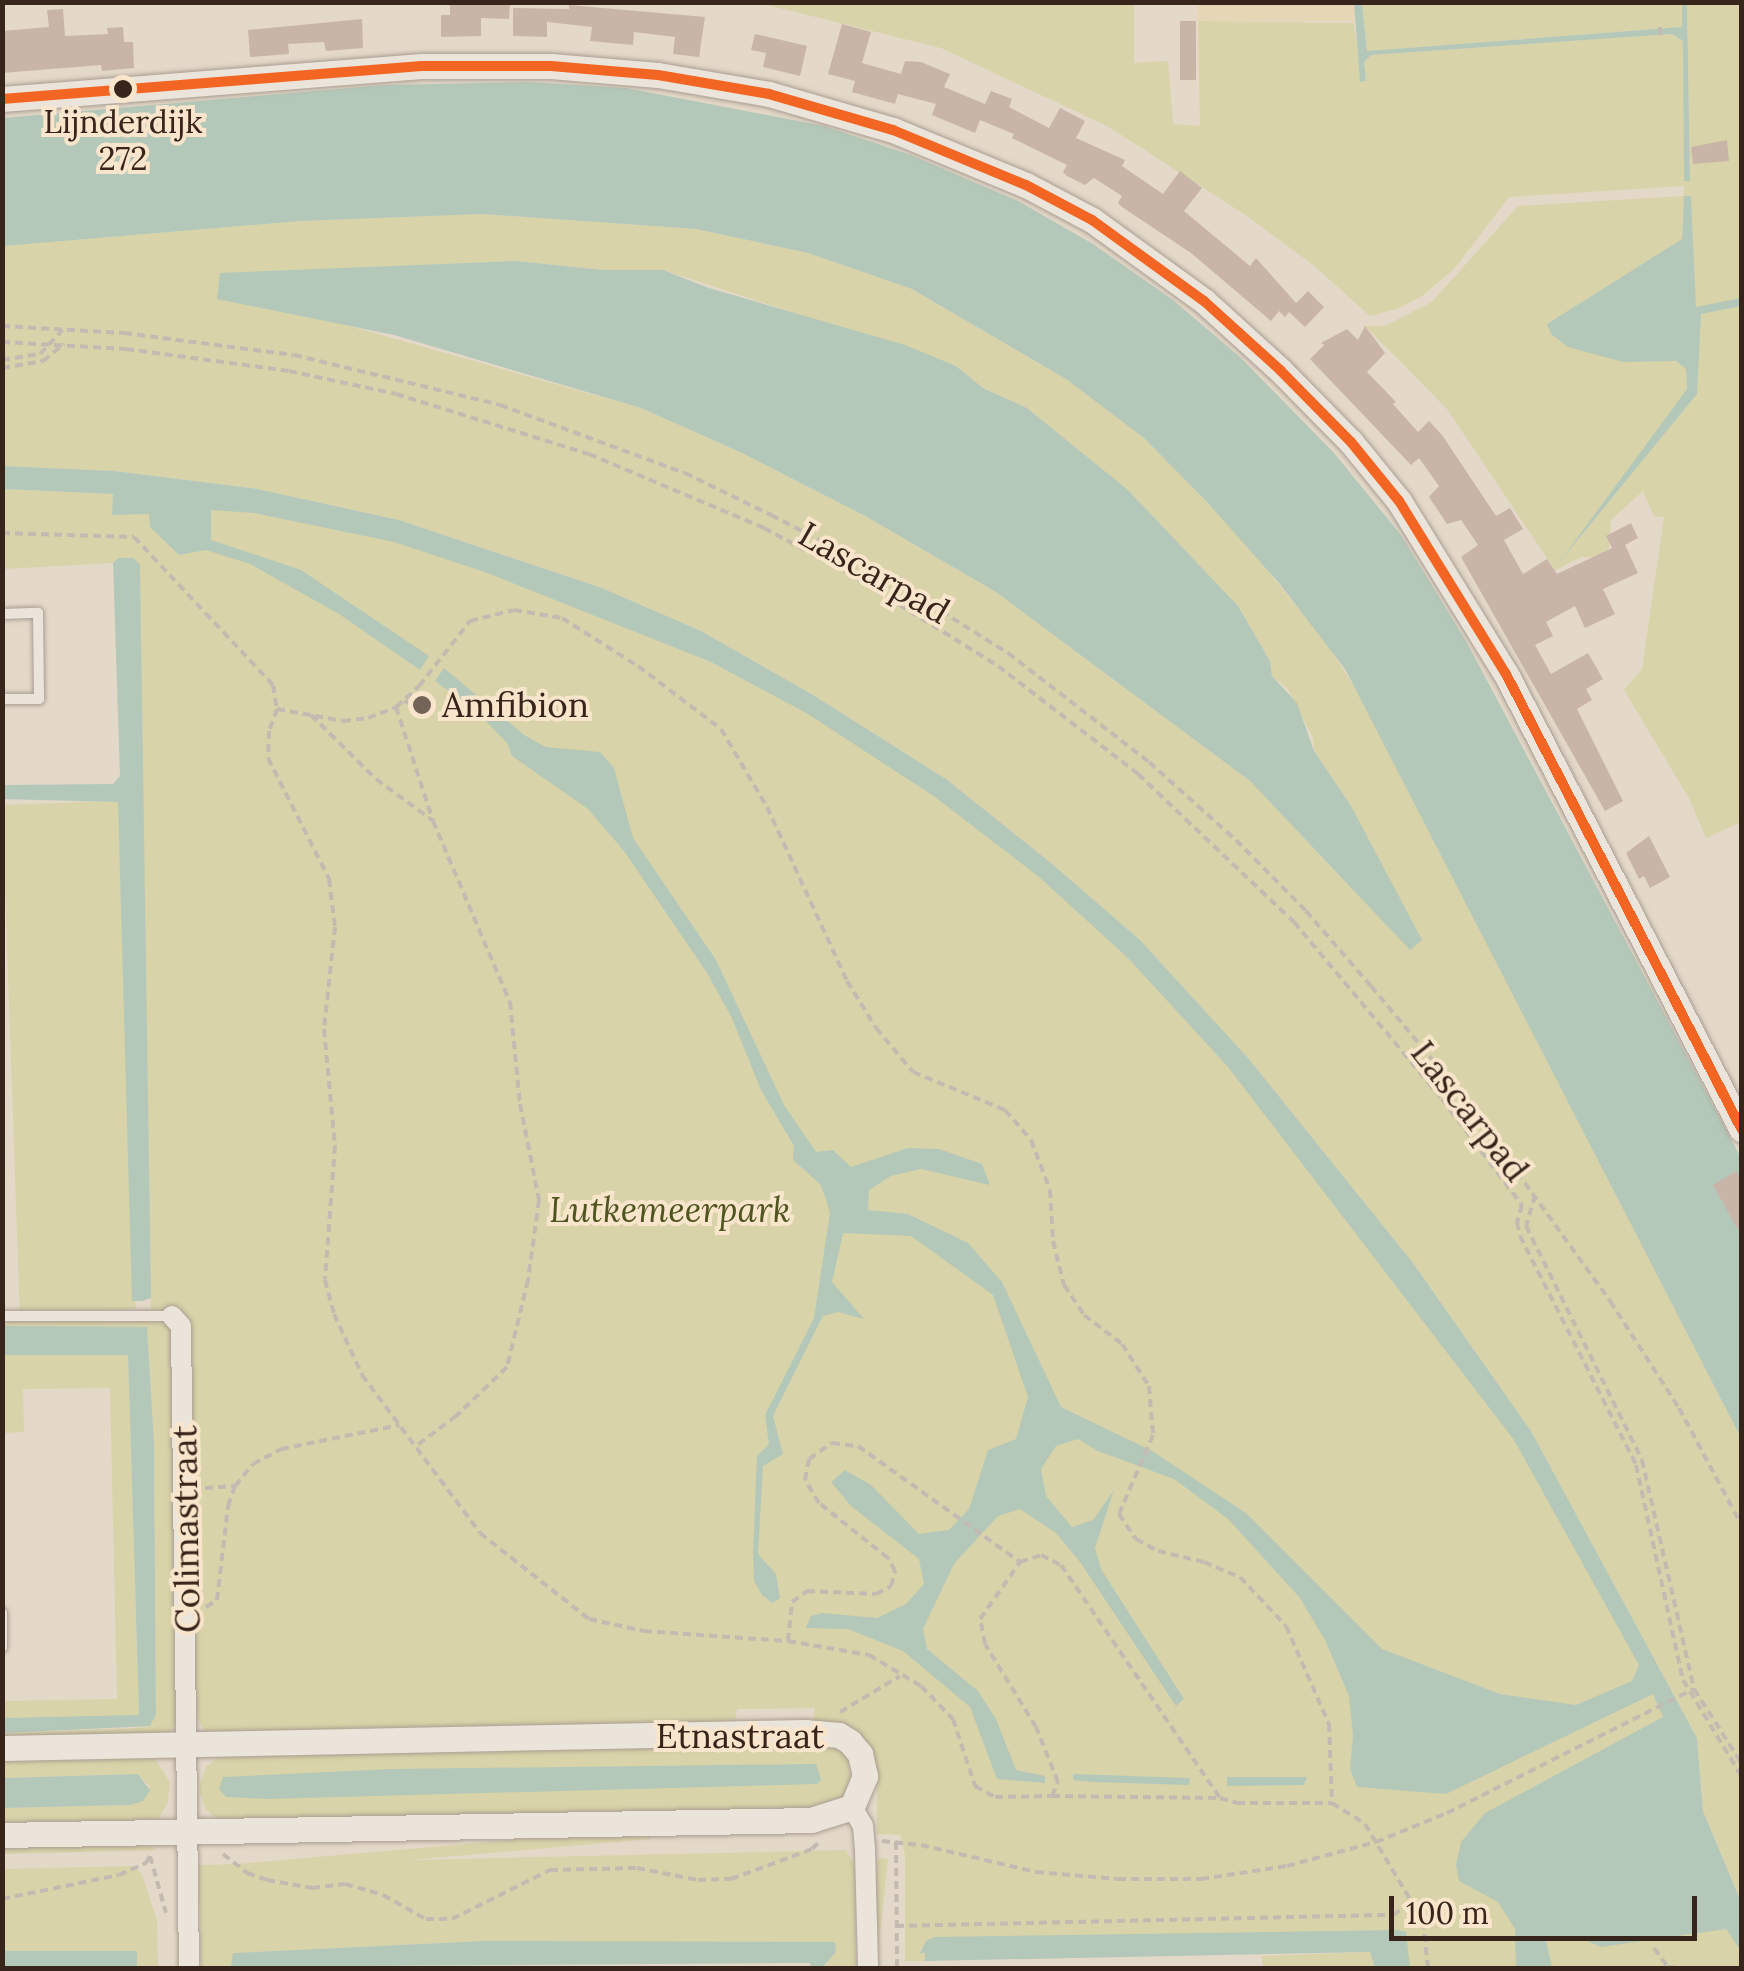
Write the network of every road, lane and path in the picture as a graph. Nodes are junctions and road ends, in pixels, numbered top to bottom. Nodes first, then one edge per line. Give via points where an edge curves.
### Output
1 (1660, 28) dead end
2 (1660, 37) dead end
3 (2, 99) edge
4 (2, 326) edge
5 (64, 328) junction
6 (2, 342) edge
7 (51, 342) junction
8 (64, 344) junction
9 (2, 360) edge
10 (2, 368) edge
11 (2, 533) edge
12 (2, 614) edge
13 (2, 699) edge
14 (404, 701) junction
15 (396, 707) junction
16 (421, 707) dead end
17 (277, 709) junction
18 (308, 712) junction
19 (433, 821) junction
20 (1742, 1130) edge
21 (1535, 1195) junction
22 (1522, 1206) junction
23 (1529, 1216) junction
24 (2, 1316) edge
25 (172, 1316) joint
26 (400, 1426) junction
27 (416, 1446) junction
28 (235, 1486) junction
29 (185, 1489) junction
30 (1742, 1526) edge
31 (1020, 1562) junction
32 (2, 1612) edge
33 (188, 1619) junction
34 (788, 1641) junction
35 (2, 1646) edge
36 (903, 1675) junction
37 (1689, 1692) junction
38 (838, 1713) dead end
39 (189, 1745) junction
40 (2, 1748) edge
41 (1742, 1764) edge
42 (1742, 1777) edge
43 (1052, 1796) junction
44 (1220, 1798) junction
45 (1332, 1803) junction
46 (852, 1808) junction
47 (187, 1830) junction
48 (2, 1834) edge
49 (820, 1841) dead end
50 (1376, 1842) junction
51 (223, 1854) dead end
52 (2, 1899) edge
53 (1411, 1902) junction
54 (167, 1923) dead end
55 (896, 1926) junction
56 (1654, 1948) dead end
57 (1668, 1967) edge
58 (190, 1968) edge
59 (868, 1968) edge
60 (897, 1968) edge
61 (1428, 1968) edge
62 (1677, 1968) edge

1 - 2 path
3 - 20 street via 422,66 658,75 768,94 893,130 1092,220 1204,301 1280,370 1399,501 1506,674
4 - 5 path, Lascarpad
5 - 7 path
5 - 21 path, Lascarpad via 294,356 500,405 685,473 864,563 1058,690 1236,840 1371,986
6 - 7 path
7 - 8 path
7 - 9 path via 40,354
8 - 10 path via 43,361
8 - 22 path via 289,371 492,421 678,489 856,577 1049,703 1224,852 1359,996
11 - 17 path via 134,536 273,685
12 - 13 lane via 38,613 39,699
14 - 15 path
14 - 16 path
14 - 45 path via 470,621 514,610 562,618 721,729 876,1028 914,1072 1005,1110 1032,1140 1050,1190 1052,1242 1064,1285 1084,1315 1122,1344 1149,1386 1153,1435 1119,1514 1136,1538 1158,1551 1240,1577 1286,1626 1329,1724
15 - 18 path via 342,721
15 - 19 path
17 - 18 path
17 - 26 path via 268,758 329,879 335,928 324,1030 335,1146 325,1280 362,1375
18 - 19 path via 376,779
19 - 27 path via 510,1002 539,1200 507,1366
21 - 23 path, Lascarpad
21 - 30 path, Lascarpad via 1679,1408
22 - 23 path
22 - 37 path via 1520,1236 1636,1465
23 - 37 path, Lascarpad via 1526,1226 1642,1460
24 - 25 lane
25 - 29 street, Colimastraat via 181,1326
26 - 27 path
26 - 28 path via 281,1449 254,1464
27 - 34 path via 480,1532 590,1619 644,1631
28 - 29 path
28 - 33 path via 216,1600
29 - 33 street, Colimastraat
31 - 34 path via 858,1446 832,1443 810,1460 805,1480 819,1504 888,1558 895,1571 890,1586 876,1594 807,1591 792,1602
31 - 43 path via 980,1619 985,1644 1053,1760 1058,1782
31 - 44 path via 1041,1556 1061,1565
32 - 35 lane
33 - 39 street, Colimastraat
34 - 36 path via 869,1655
36 - 38 path
36 - 43 path via 953,1719 974,1786 996,1797
37 - 41 path, Lascarpad
37 - 42 path
37 - 50 path
39 - 40 street, Etnastraat
39 - 46 street, Etnastraat via 822,1734 850,1742 863,1763 862,1792
39 - 47 street, Colimastraat
43 - 44 path
44 - 45 path
45 - 50 path via 1366,1824
46 - 47 street via 811,1820
46 - 59 street via 864,1840
47 - 48 street
47 - 58 street, Colimastraat
49 - 51 path via 732,1879 636,1868 550,1870 452,1918 426,1919 345,1884 312,1888 267,1880
50 - 53 path
50 - 55 path via 1218,1877 1118,1880 1036,1872 896,1842
52 - 54 path via 119,1876 150,1856
53 - 55 path via 1392,1915
53 - 61 path via 1423,1921
55 - 60 path
56 - 57 path
57 - 62 path

